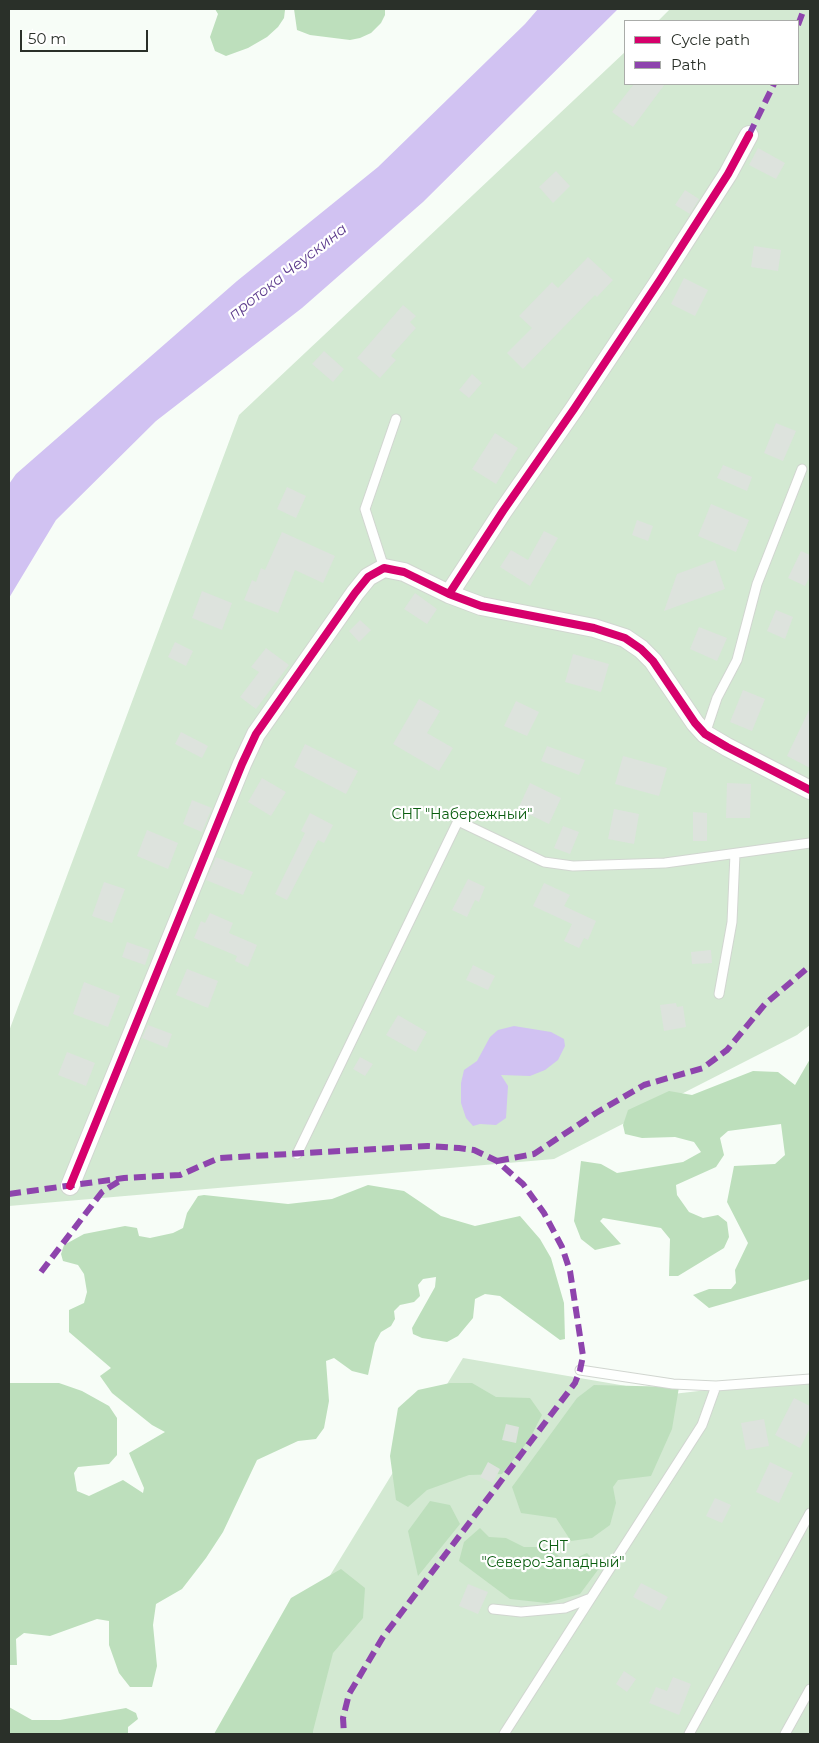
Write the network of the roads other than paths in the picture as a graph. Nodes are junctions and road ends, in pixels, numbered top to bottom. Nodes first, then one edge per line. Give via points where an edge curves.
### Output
1 (749, 136) dead end
2 (396, 419) dead end
3 (802, 470) dead end
4 (384, 568) junction
5 (449, 594) junction
6 (705, 734) junction
7 (810, 790) edge
8 (810, 842) edge
9 (735, 854) junction
10 (718, 994) dead end
11 (296, 1154) dead end
12 (70, 1186) dead end
13 (580, 1370) dead end
14 (810, 1379) edge
15 (716, 1386) junction
16 (810, 1513) edge
17 (591, 1598) junction
18 (493, 1609) dead end
19 (810, 1689) edge
20 (504, 1734) edge
21 (689, 1734) edge
22 (785, 1734) edge

1 - 5 street via 660,280
2 - 4 lane via 365,509
3 - 6 lane via 757,584 736,660 717,698
4 - 5 street via 404,572
4 - 12 street via 368,577 355,593 256,734
5 - 6 street via 481,606 594,628 626,638 653,662
6 - 7 street
8 - 9 lane
9 - 10 lane via 732,922
9 - 11 lane via 665,862 573,866 544,862 458,820
13 - 15 lane via 673,1384
14 - 15 lane
15 - 17 lane via 702,1425
16 - 21 lane
17 - 18 lane via 565,1608 520,1612
17 - 20 lane
19 - 22 lane

